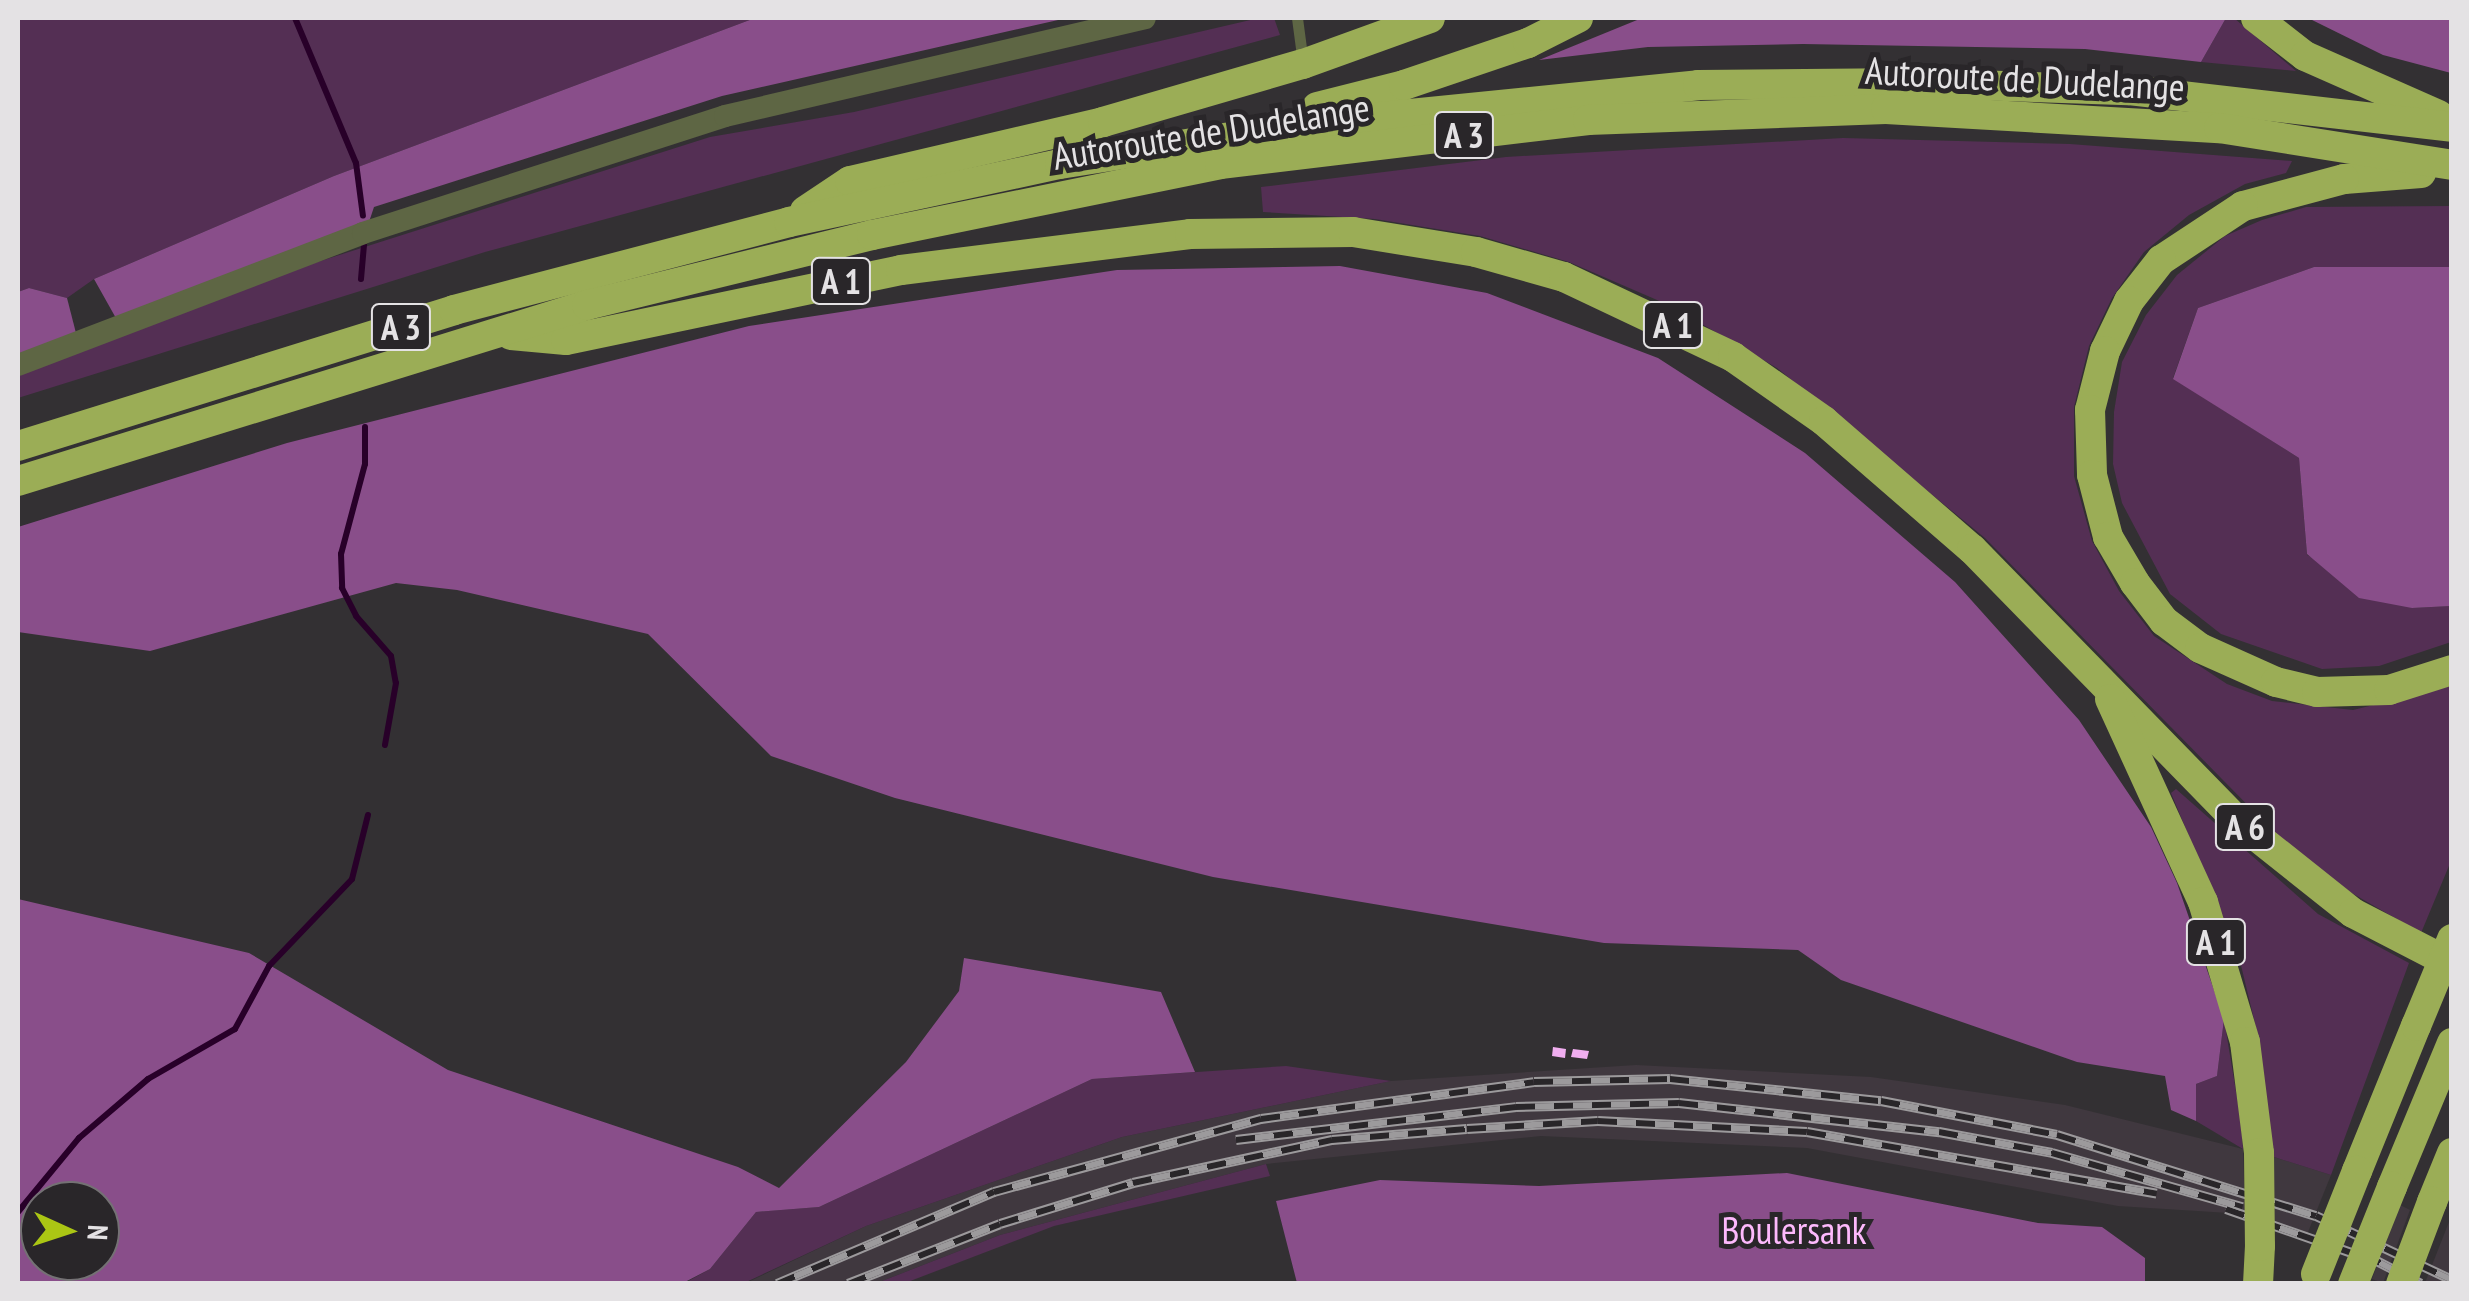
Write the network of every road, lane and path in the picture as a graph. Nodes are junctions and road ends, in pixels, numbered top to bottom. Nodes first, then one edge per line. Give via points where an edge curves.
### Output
1 (1145, 18) edge
2 (1297, 18) edge
3 (1430, 18) edge
4 (1578, 18) edge
5 (2256, 18) edge
6 (1303, 64) junction
7 (2452, 119) edge
8 (2452, 127) edge
9 (1060, 164) junction
10 (2452, 167) edge
11 (788, 222) junction
12 (493, 334) junction
13 (18, 365) edge
14 (18, 446) edge
15 (18, 481) edge
16 (2452, 670) edge
17 (2106, 689) junction
18 (2452, 940) edge
19 (2452, 964) edge
20 (2452, 1043) edge
21 (2452, 1153) edge
22 (2314, 1279) edge
23 (2258, 1284) edge
24 (2353, 1284) edge
25 (2401, 1284) edge

1 - 13 street via 725,116 363,233
2 - 6 lane
3 - 6 highway, A 3
4 - 9 highway, A 3 via 1404,86
5 - 7 highway via 2305,56
6 - 11 highway, A 3 via 1103,122 850,181
8 - 9 highway, Autoroute de Dudelange / A 3 via 2129,90 1698,85 1320,123
9 - 11 highway, Autoroute de Dudelange / A 3
10 - 12 highway, Autoroute de Dudelange / A 3 via 2219,128 2056,116 1886,109 1588,120 1220,164 1063,194 723,271
10 - 16 highway, A 3 via 2283,193 2206,228 2162,260 2129,301 2105,351 2090,410 2092,475 2108,537 2164,621 2200,648 2276,682 2318,692 2389,690
11 - 14 highway, Autoroute de Dudelange / A 3 via 454,310
12 - 15 highway, Autoroute de Dudelange / A 3
12 - 17 highway, A 1 via 566,340 901,270 1190,234 1353,232 1476,252 1564,277 1733,357 1902,485
17 - 19 highway, A 6 via 2293,868 2352,912
17 - 23 highway, A 1, bridge via 2126,746 2203,902 2245,1042 2259,1153
18 - 22 highway, bridge
20 - 24 highway, bridge
21 - 25 highway, bridge

